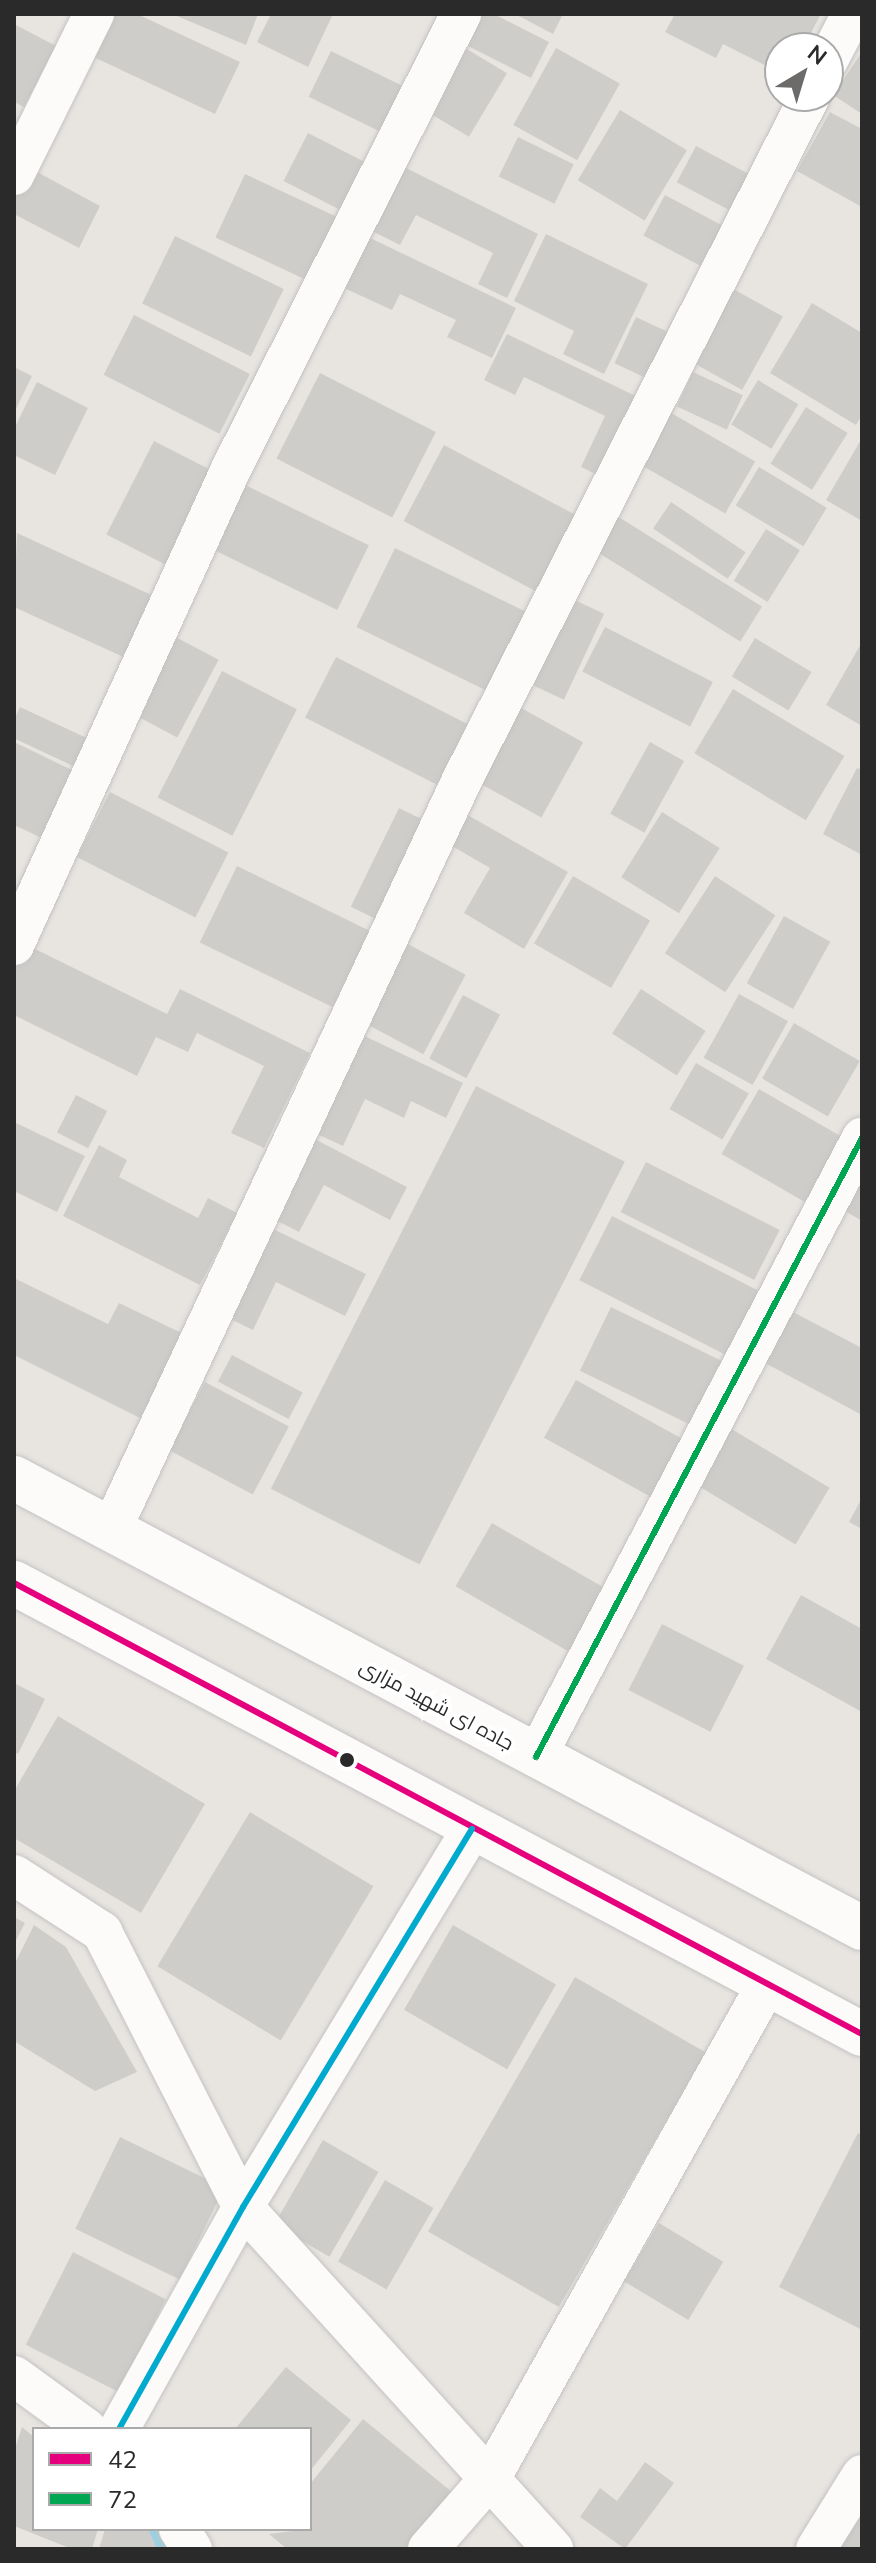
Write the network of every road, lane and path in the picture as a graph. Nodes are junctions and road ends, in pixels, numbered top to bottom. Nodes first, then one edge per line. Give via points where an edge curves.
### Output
1 (94, 14) edge
2 (461, 14) edge
3 (852, 14) edge
4 (843, 32) edge
5 (802, 112) edge
6 (14, 175) edge
7 (14, 945) edge
8 (862, 1138) edge
9 (14, 1478) edge
10 (111, 1530) junction
11 (14, 1583) edge
12 (536, 1757) junction
13 (472, 1829) junction
14 (14, 1875) edge
15 (862, 1928) edge
16 (767, 1984) junction
17 (862, 2034) edge
18 (243, 2207) junction
19 (14, 2376) edge
20 (84, 2427) edge
21 (120, 2427) edge
22 (862, 2475) edge
23 (491, 2477) junction
24 (180, 2531) edge
25 (192, 2549) edge
26 (428, 2549) edge
27 (553, 2549) edge
28 (816, 2549) edge

1 - 6 street
2 - 7 street via 231,469
3 - 4 street
5 - 10 street via 462,780
8 - 12 street
9 - 10 main road, جاده ای شهید مزاری
10 - 12 main road, جاده ای شهید مزاری
11 - 13 main road
12 - 15 main road, جاده ای شهید مزاری
13 - 16 main road
13 - 18 street
14 - 18 street via 102,1932
16 - 17 main road
16 - 23 street
18 - 21 street
18 - 23 street
19 - 20 street
22 - 28 street
23 - 26 street
23 - 27 street
24 - 25 street

